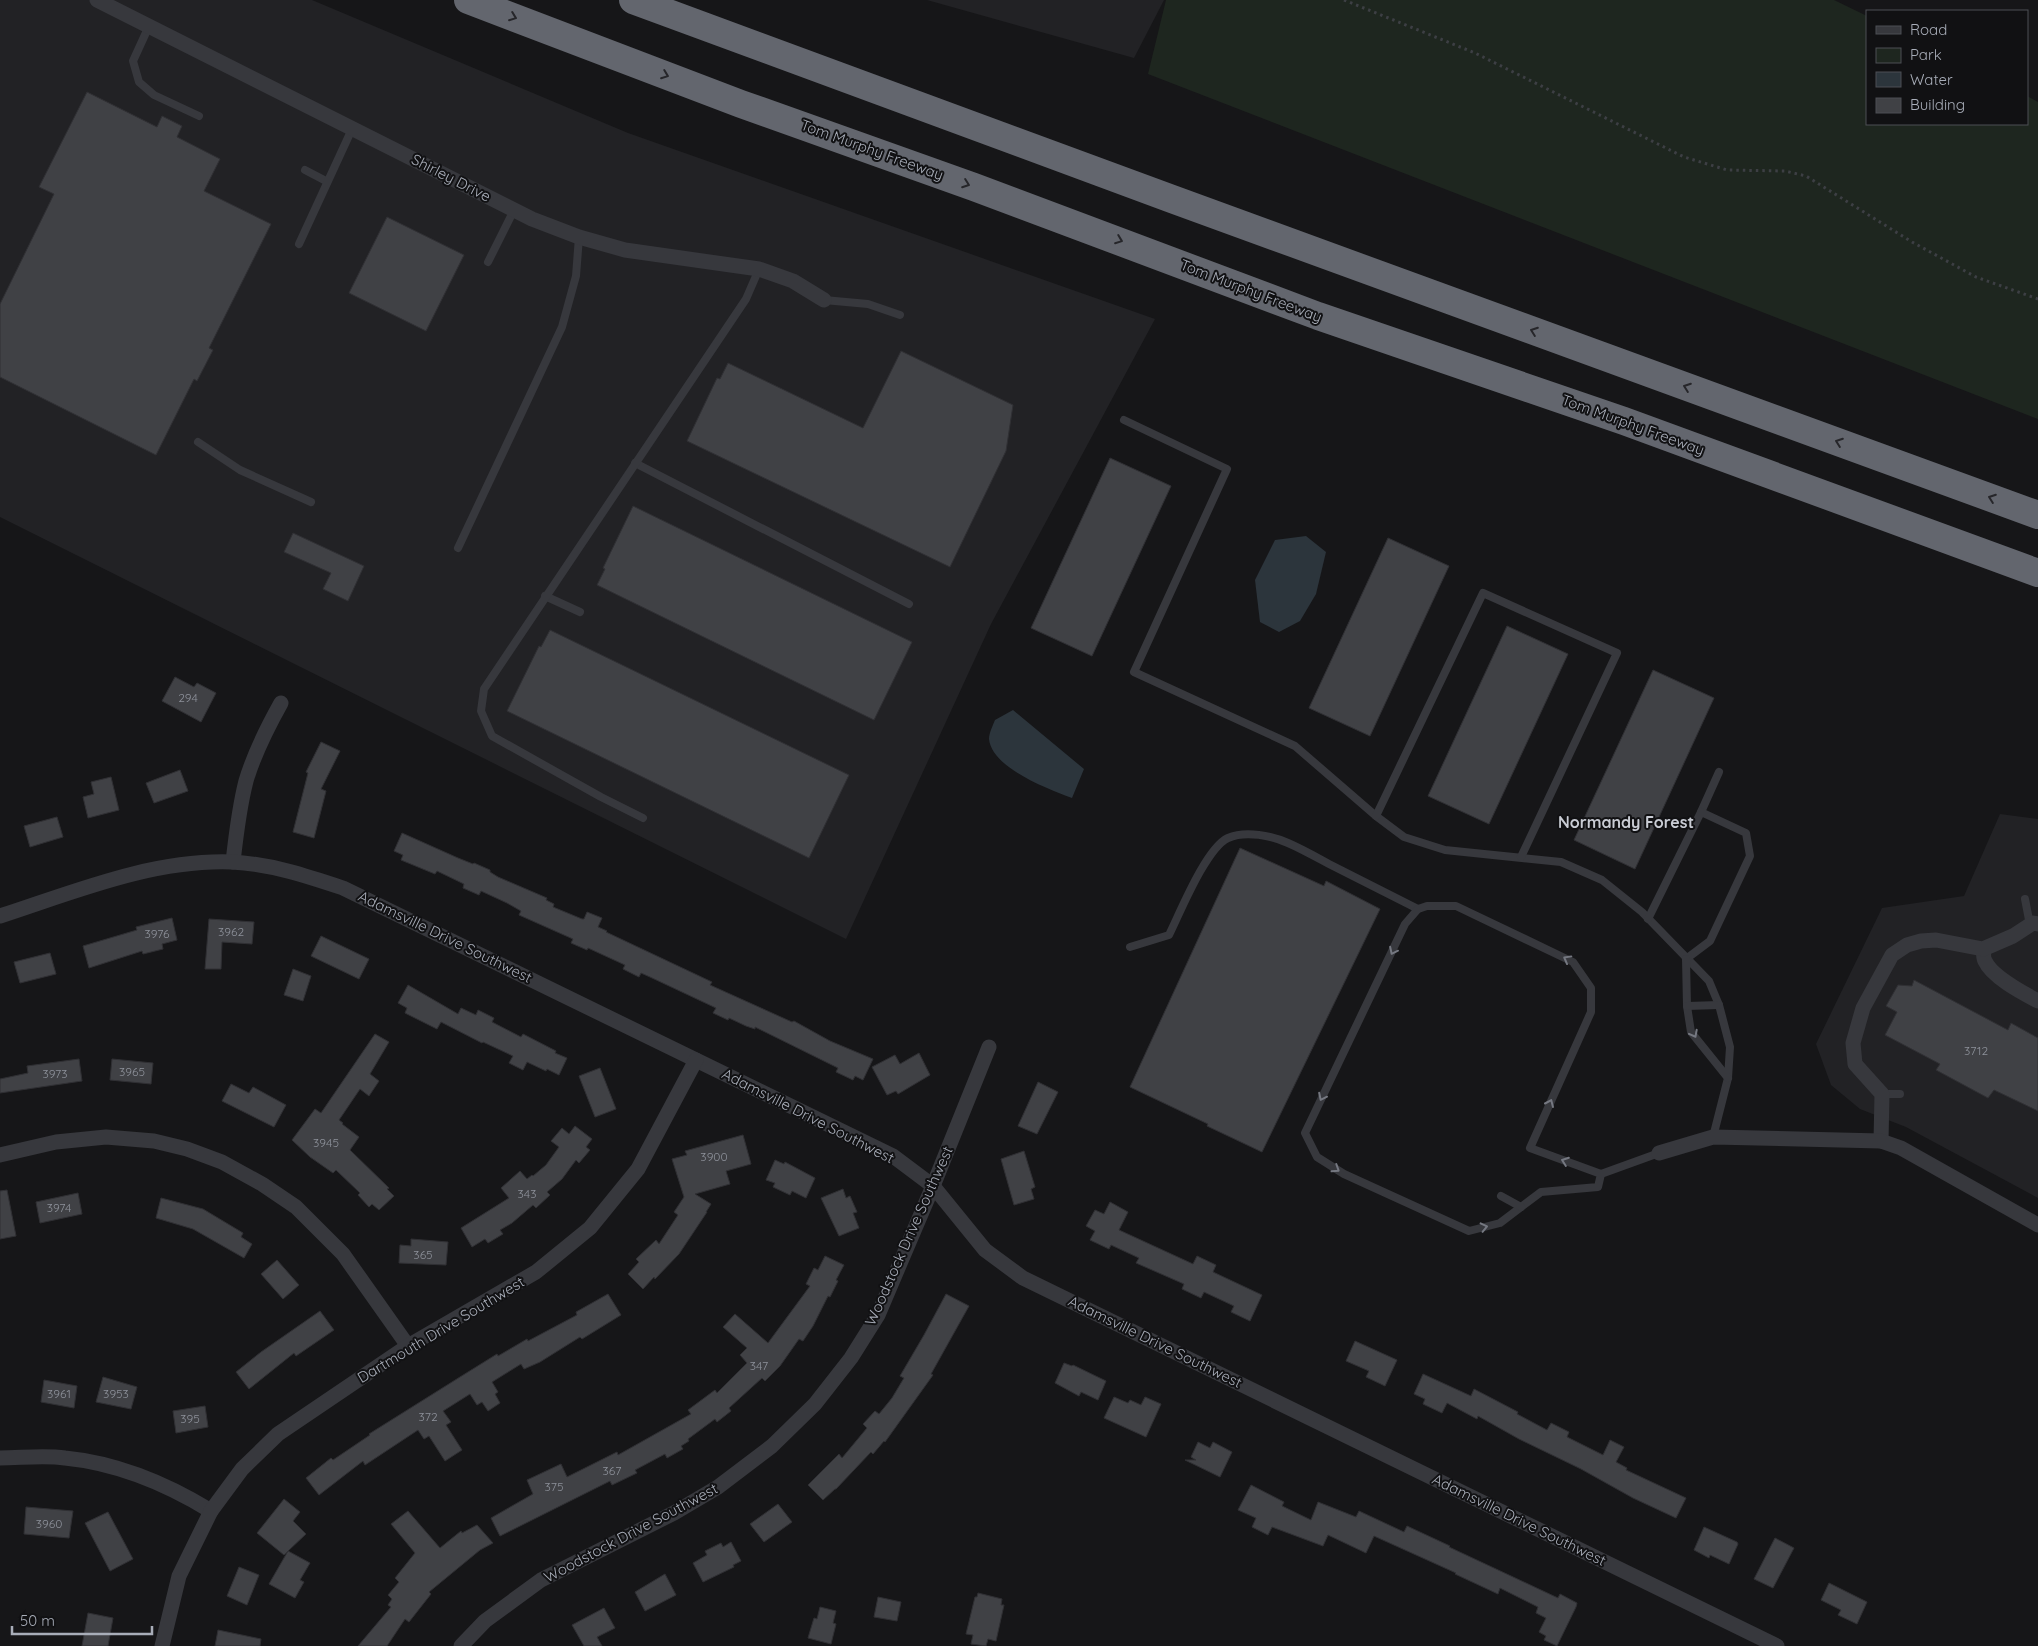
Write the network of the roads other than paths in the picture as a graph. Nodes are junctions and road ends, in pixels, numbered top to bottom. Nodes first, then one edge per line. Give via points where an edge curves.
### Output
1 (97, 0) edge
2 (468, 0) edge
3 (633, 0) edge
4 (149, 26) junction
5 (199, 116) dead end
6 (352, 129) junction
7 (305, 170) dead end
8 (326, 181) junction
9 (514, 210) junction
10 (579, 237) junction
11 (299, 244) dead end
12 (488, 262) dead end
13 (759, 269) junction
14 (824, 300) joint
15 (900, 314) dead end
16 (1124, 420) dead end
17 (198, 442) dead end
18 (635, 464) junction
19 (311, 502) dead end
20 (2038, 515) edge
21 (458, 548) dead end
22 (2038, 573) edge
23 (545, 596) junction
24 (909, 604) dead end
25 (580, 612) dead end
26 (280, 702) dead end
27 (1719, 772) dead end
28 (1701, 812) junction
29 (1376, 816) junction
30 (643, 818) dead end
31 (1522, 857) junction
32 (233, 862) junction
33 (2025, 899) dead end
34 (1418, 910) junction
35 (0, 916) edge
36 (1648, 919) junction
37 (2034, 924) edge
38 (1130, 947) dead end
39 (1984, 949) junction
40 (1686, 959) junction
41 (2038, 1001) edge
42 (1719, 1005) junction
43 (1687, 1006) junction
44 (989, 1047) dead end
45 (696, 1060) junction
46 (1728, 1078) junction
47 (1882, 1094) junction
48 (1900, 1094) dead end
49 (1713, 1137) junction
50 (1881, 1141) junction
51 (1659, 1153) joint
52 (0, 1155) edge
53 (1601, 1174) junction
54 (933, 1186) junction
55 (1501, 1196) dead end
56 (1521, 1207) junction
57 (2038, 1225) edge
58 (408, 1346) junction
59 (0, 1458) edge
60 (210, 1511) junction
61 (162, 1646) edge
62 (461, 1646) edge
63 (1777, 1646) edge

1 - 4 street, Shirley Drive
2 -> 22 highway, Tom Murphy Freeway via 1318,316 1624,420
20 -> 3 highway
4 - 5 lane via 132,61 139,82 154,95
4 - 6 street, Shirley Drive
6 - 8 lane
6 - 9 street, Shirley Drive
7 - 8 lane
8 - 11 lane
9 - 10 street, Shirley Drive
9 - 12 lane
10 - 13 street, Shirley Drive via 625,250
10 - 21 lane via 576,276 562,327
13 - 14 street, Shirley Drive via 793,281
13 - 18 lane via 746,299
14 - 15 lane via 868,304
16 - 29 lane via 1227,468 1134,672 1295,746
17 - 19 lane via 240,470
18 - 23 lane
18 - 24 lane
23 - 25 lane
23 - 30 lane via 484,689 481,711 492,736
26 - 32 street via 247,780
27 - 28 lane
28 - 36 lane
28 - 40 lane via 1746,833 1750,856 1710,941
29 - 31 lane via 1404,837 1446,850
29 - 31 lane via 1483,593 1617,653
31 - 36 lane via 1561,862 1602,880
32 - 35 street, Adamsville Drive Southwest via 187,863 142,872
32 - 45 street, Adamsville Drive Southwest via 292,870 343,888
33 - 37 lane
34 - 38 lane via 1287,843 1261,835 1246,835 1229,838 1210,857 1168,935
53 -> 34 lane via 1530,1148 1591,1012 1591,988 1573,962 1456,906 1427,906
34 -> 56 lane via 1405,924 1305,1133 1317,1157 1344,1174 1469,1231 1500,1223
36 - 40 lane
37 - 39 street
39 - 41 street via 1984,960 1995,972
39 - 47 street via 1936,940 1907,945 1892,955 1863,1008 1853,1043 1855,1064
40 - 42 lane via 1709,981
40 - 43 lane
42 - 43 lane
42 - 46 lane via 1730,1047
43 -> 46 lane via 1692,1032
44 - 54 street, Woodstock Drive Southwest
45 - 54 street, Adamsville Drive Southwest via 893,1156
45 - 58 street, Dartmouth Drive Southwest via 638,1169 590,1228 536,1272
46 - 49 lane
47 - 48 lane
47 - 50 street
49 - 50 street
49 - 51 street
50 - 57 street via 1901,1148
51 - 53 lane
52 - 58 street via 56,1142 106,1137 154,1141 222,1162 262,1184 302,1214 343,1254
53 - 56 lane via 1598,1187 1541,1192
54 - 62 street, Woodstock Drive Southwest via 878,1315 851,1358 814,1404 772,1446 718,1487 674,1513 541,1580 485,1621
54 - 63 street, Adamsville Drive Southwest via 985,1250 1023,1278
55 - 56 lane
58 - 60 street, Dartmouth Drive Southwest via 278,1434 242,1469
59 - 60 street via 64,1458 104,1464 189,1497
60 - 61 street, Dartmouth Drive Southwest via 179,1576

